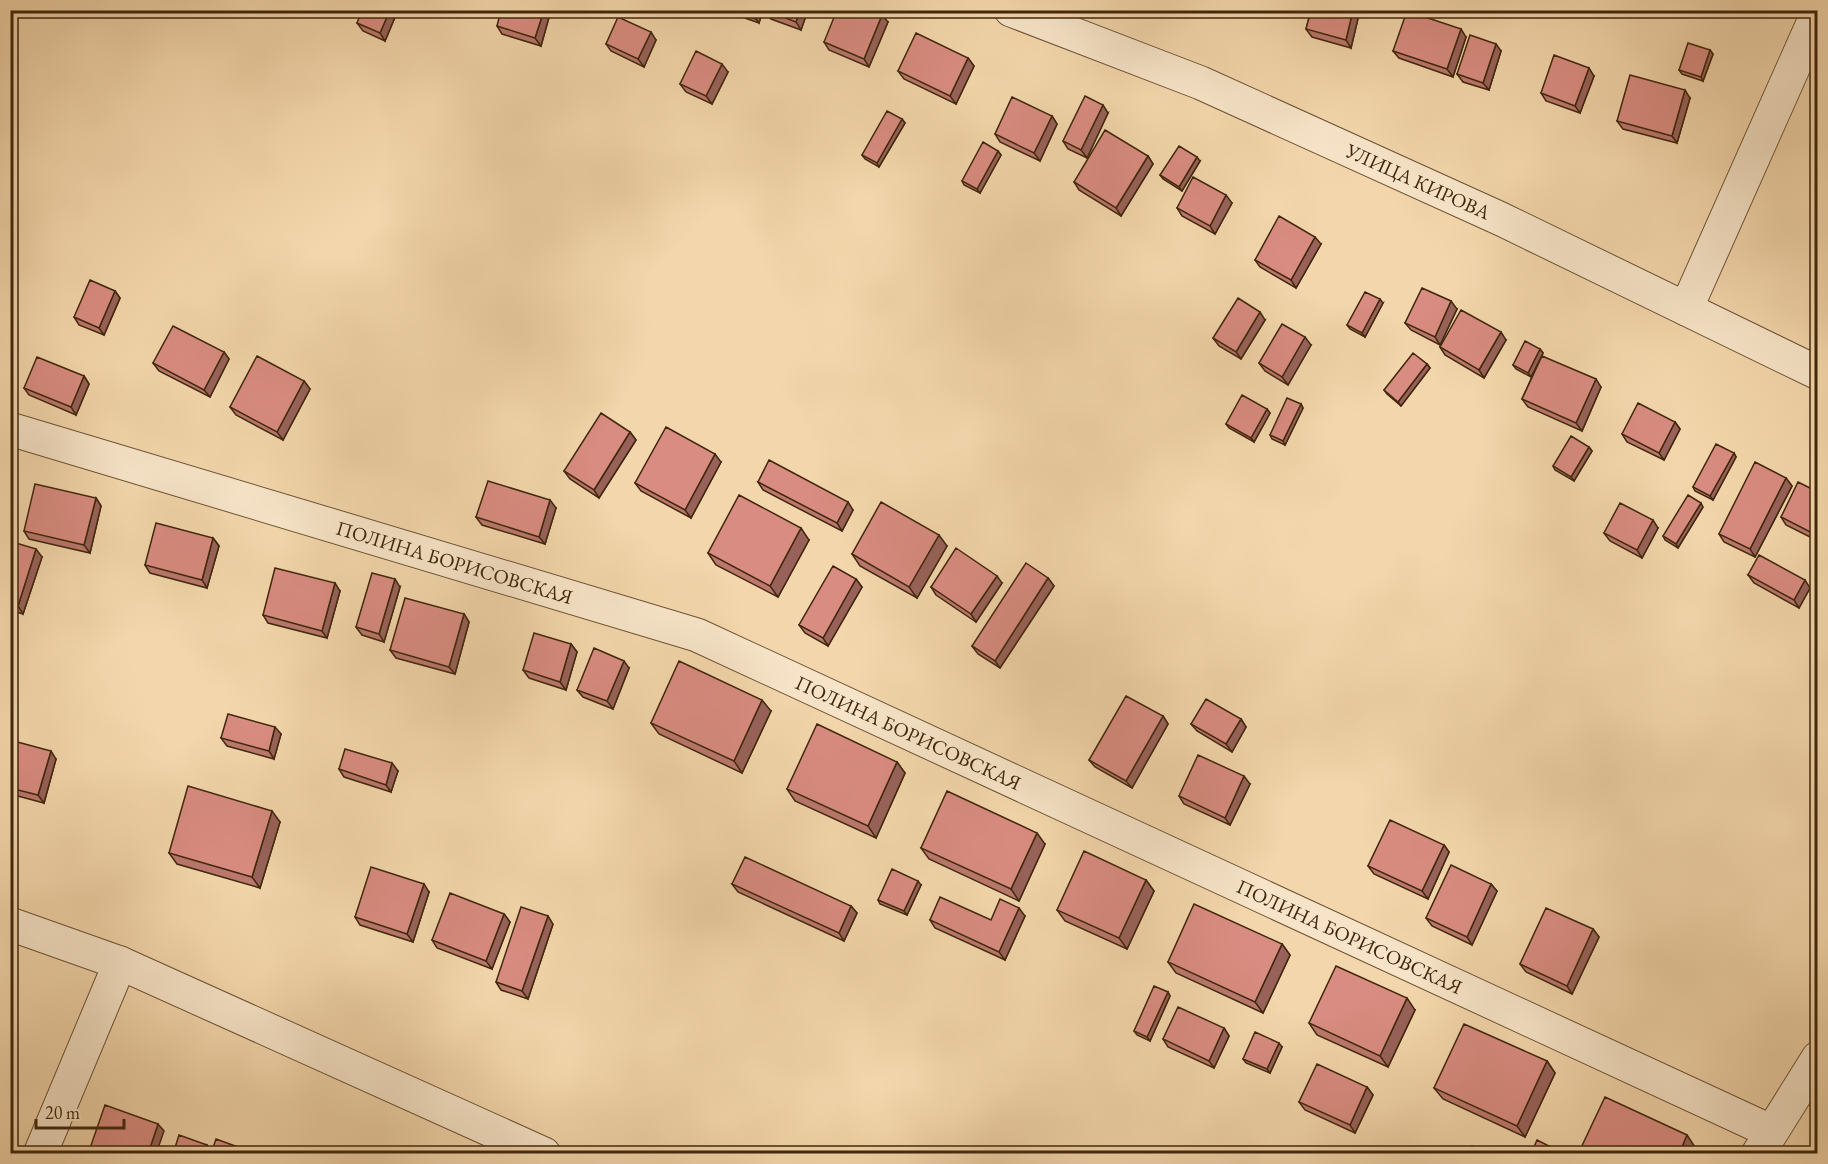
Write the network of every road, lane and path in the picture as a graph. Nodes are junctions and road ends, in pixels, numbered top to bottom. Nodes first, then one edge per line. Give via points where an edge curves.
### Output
1 (1011, 10) edge
2 (1818, 12) edge
3 (1686, 309) junction
4 (1818, 373) edge
5 (10, 429) edge
6 (10, 924) edge
7 (120, 963) junction
8 (1818, 1058) edge
9 (1764, 1142) edge
10 (40, 1154) edge
11 (544, 1154) edge

1 - 3 street, УЛИЦА КИРОВА via 1201,83 1501,219
2 - 3 street
3 - 4 street, УЛИЦА КИРОВА
5 - 9 street, ПОЛИНА БОРИСОВСКАЯ via 697,634
6 - 7 street
7 - 10 street
7 - 11 street
8 - 9 street

